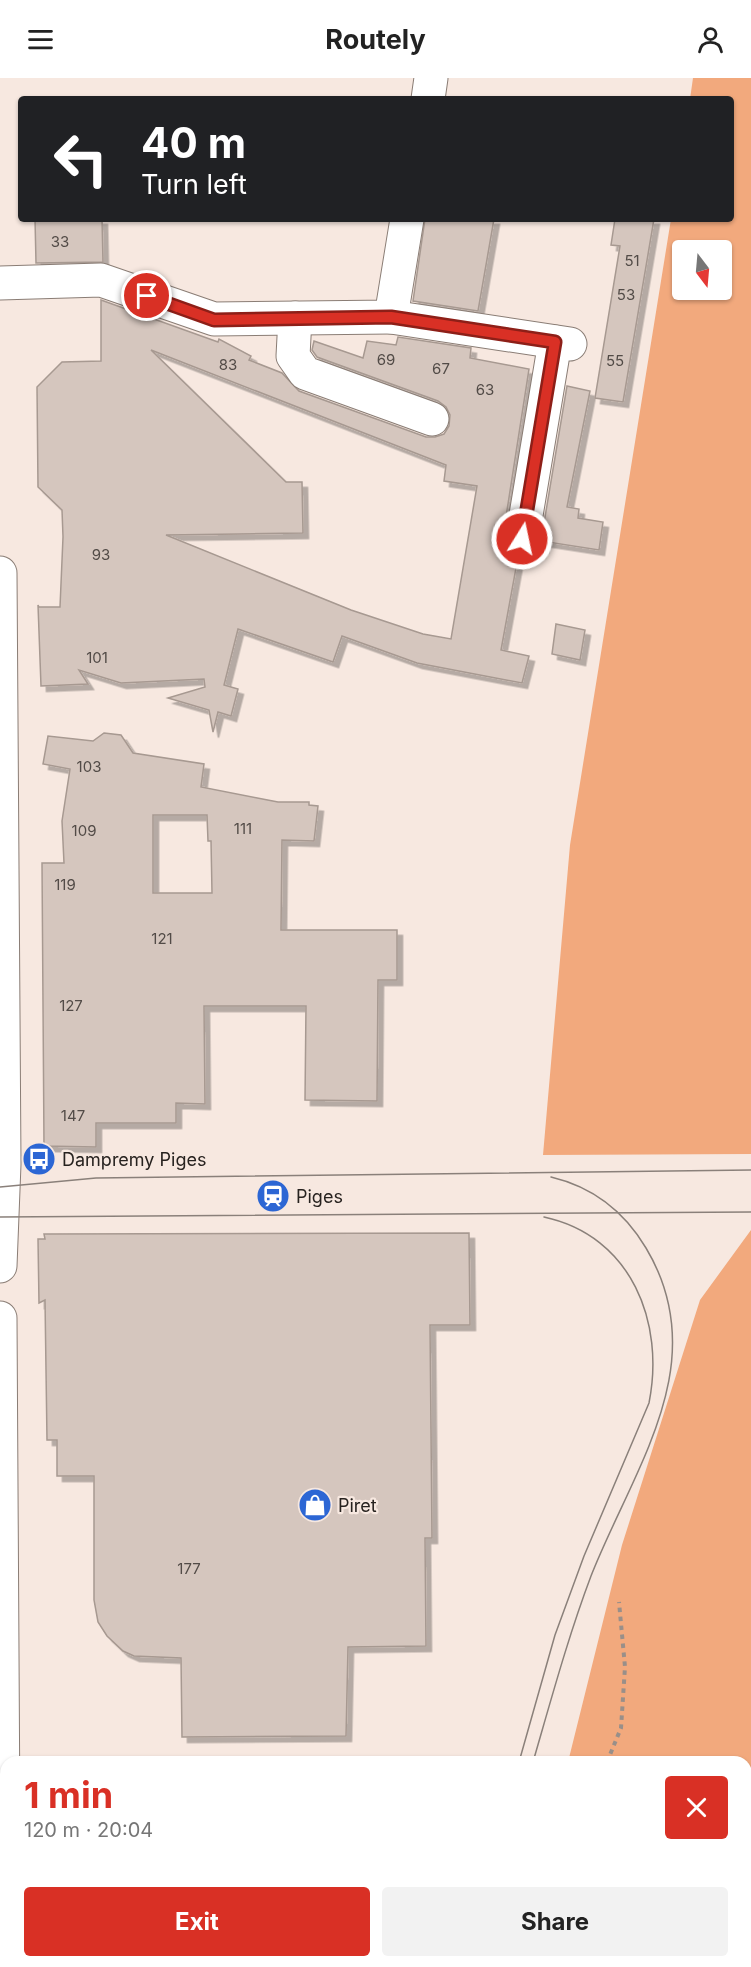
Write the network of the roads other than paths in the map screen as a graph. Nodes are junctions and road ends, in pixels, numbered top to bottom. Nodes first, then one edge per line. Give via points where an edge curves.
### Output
1 (432, 78) edge
2 (429, 96) edge
3 (407, 222) edge
4 (0, 283) edge
5 (391, 317) junction
6 (295, 318) junction
7 (432, 419) dead end
8 (522, 539) dead end
9 (0, 573) edge
10 (0, 1266) edge
11 (0, 1318) edge
12 (3, 1756) edge

1 - 2 main road
3 - 5 main road
4 - 6 main road via 101,280 214,320
5 - 6 main road
5 - 8 main road via 563,343
6 - 7 main road via 293,356 305,373
9 - 10 main road via 4,1164
11 - 12 main road

